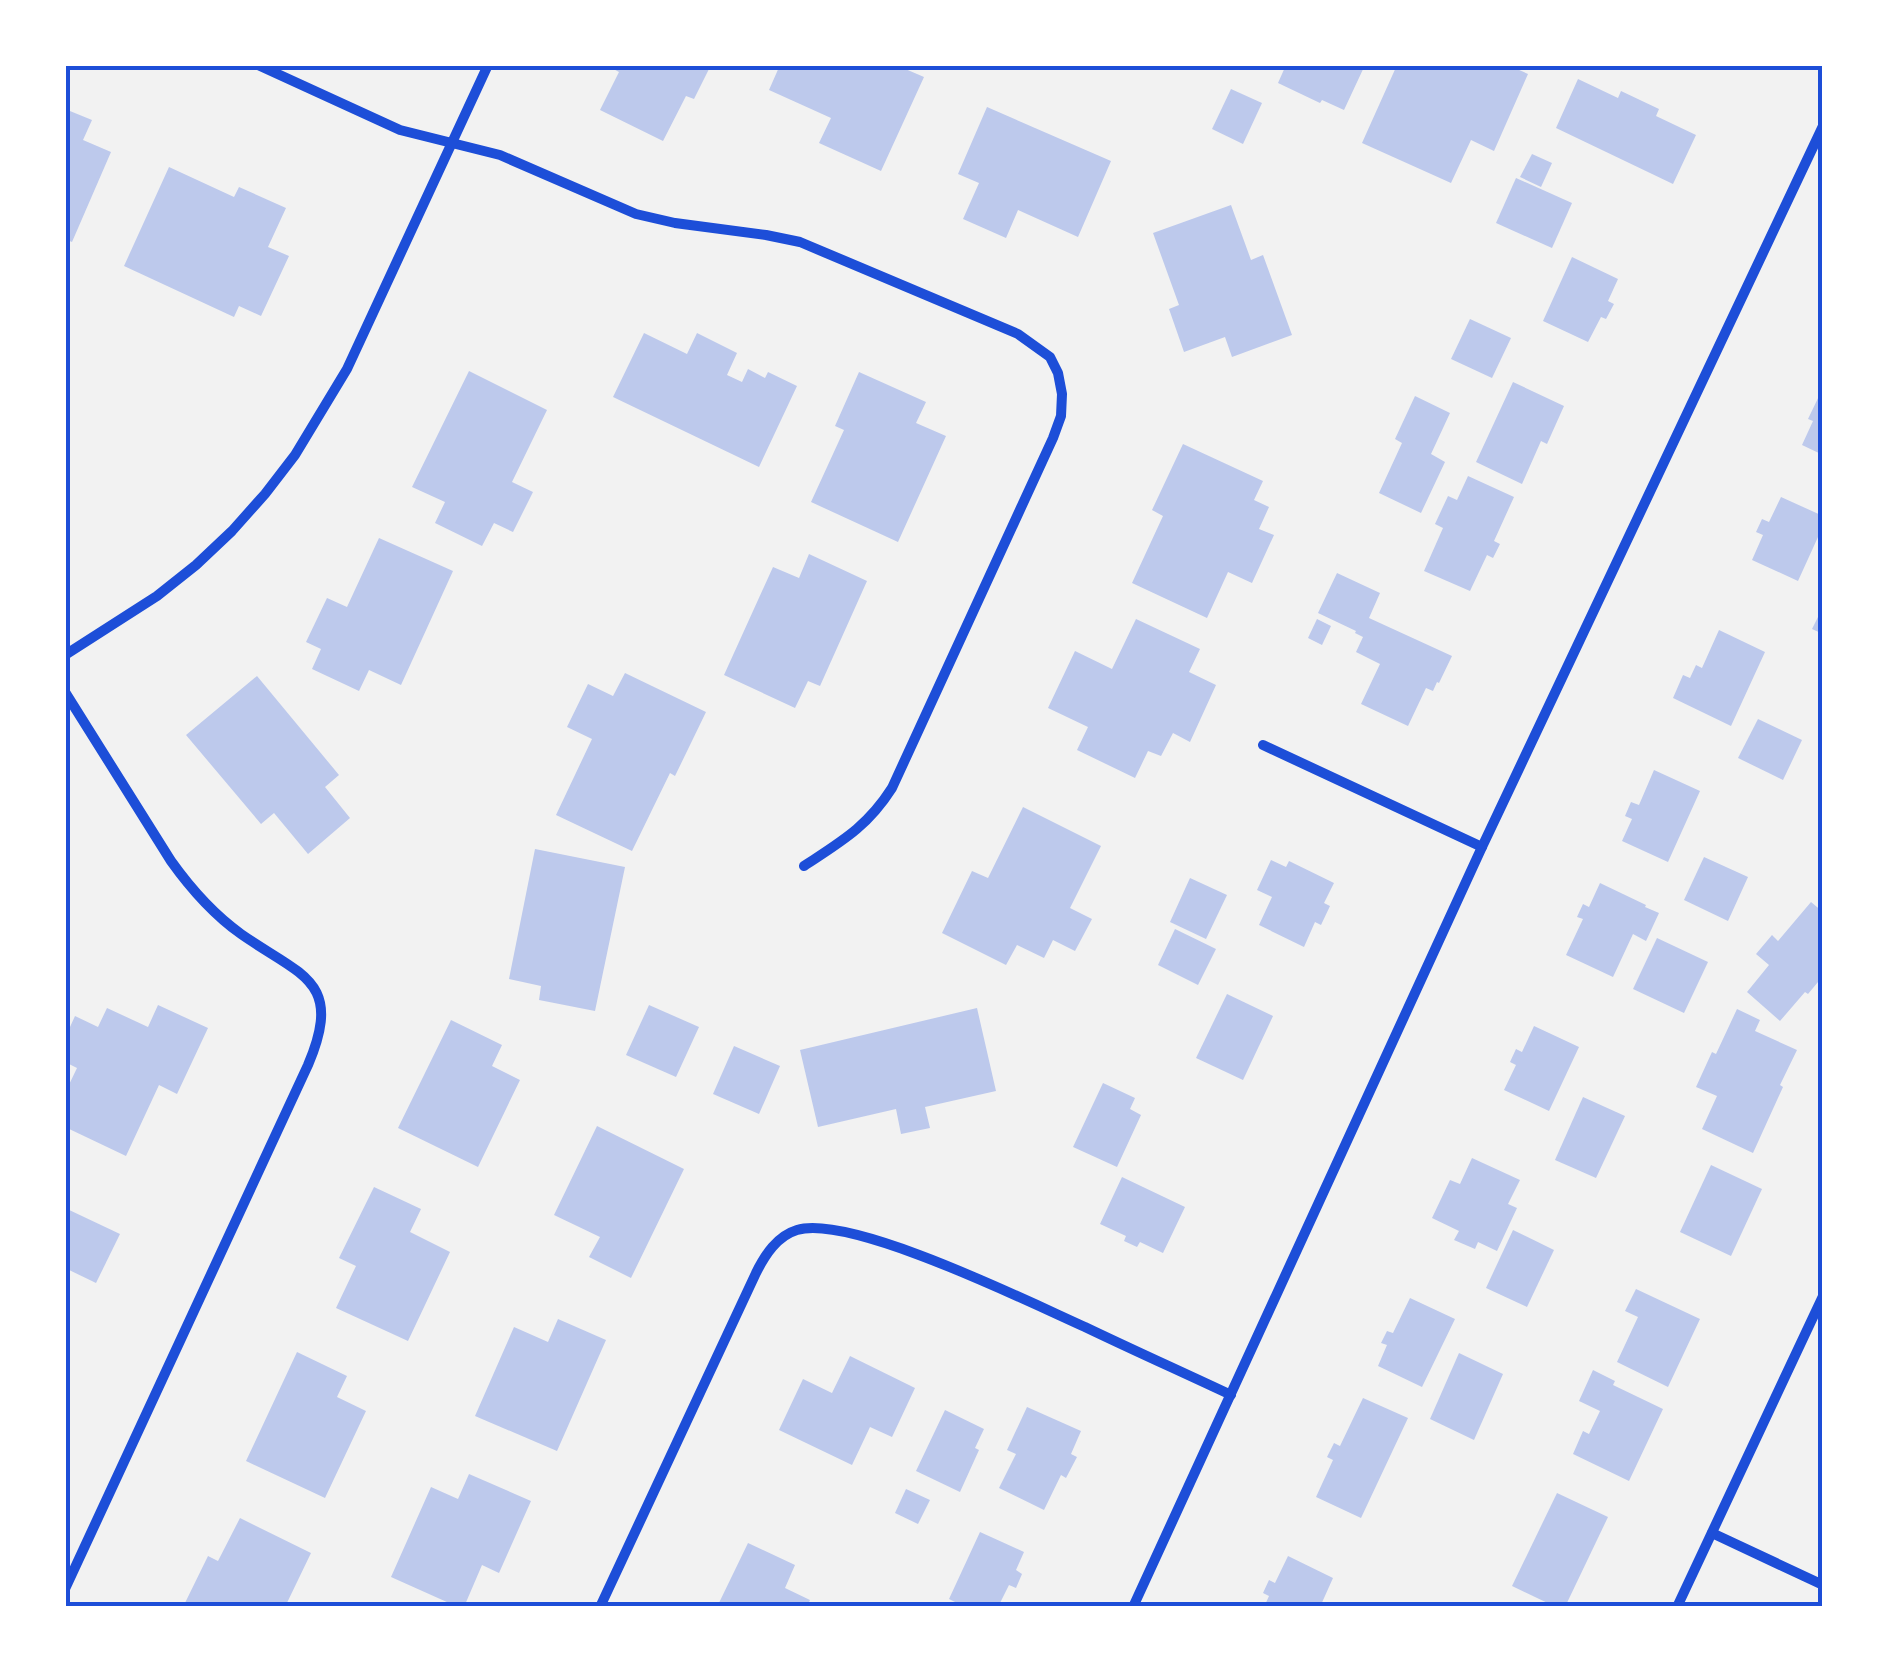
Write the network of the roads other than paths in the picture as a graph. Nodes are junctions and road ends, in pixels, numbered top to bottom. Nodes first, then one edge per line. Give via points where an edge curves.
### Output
1 (258, 65) edge
2 (488, 65) edge
3 (1823, 126) edge
4 (452, 143) junction
5 (65, 655) edge
6 (65, 692) edge
7 (1263, 745) dead end
8 (1482, 847) junction
9 (804, 866) dead end
10 (1823, 1296) edge
11 (1231, 1394) junction
12 (1712, 1533) junction
13 (1823, 1585) edge
14 (65, 1588) edge
15 (600, 1607) edge
16 (1132, 1607) edge
17 (1677, 1607) edge

1 - 4 street via 400,130
2 - 4 street
3 - 8 street
4 - 5 street via 347,369 296,455 196,565
4 - 9 street via 500,155 636,214 817,248 1018,334 1050,357 1058,373 1061,416 1053,438 892,788 858,830
6 - 14 street via 188,884 239,933 304,975 321,1001 322,1016 308,1065
7 - 8 street
8 - 11 street
10 - 12 street
11 - 15 street via 906,1251 826,1228 796,1230 763,1259
11 - 16 street
12 - 13 street
12 - 17 street

